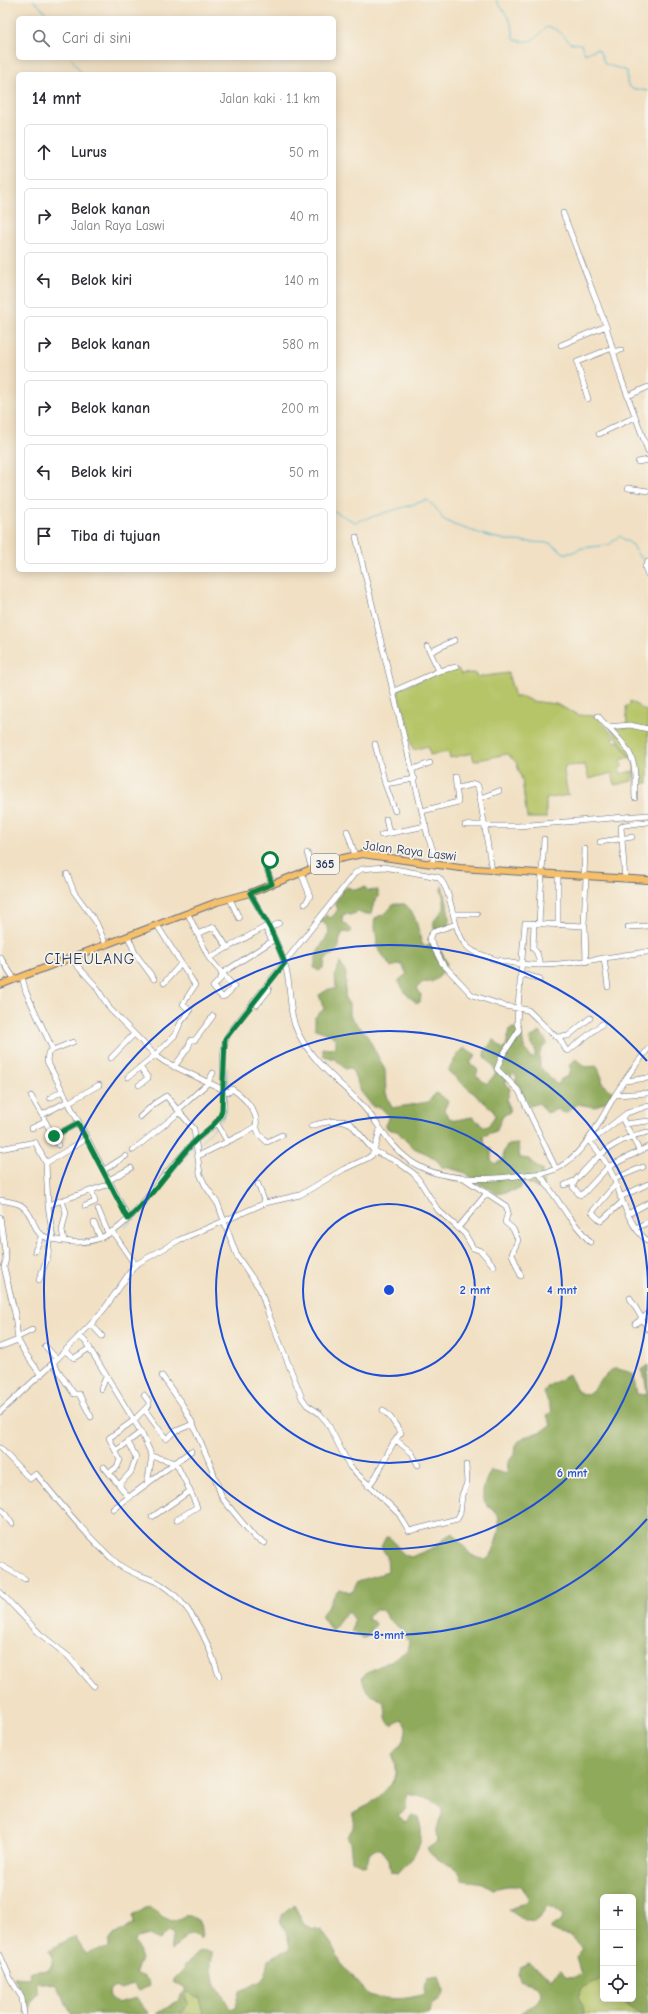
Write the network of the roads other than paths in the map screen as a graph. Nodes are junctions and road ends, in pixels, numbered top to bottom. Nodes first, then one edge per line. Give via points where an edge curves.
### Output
1 (563, 212) dead end
2 (606, 326) junction
3 (561, 345) dead end
4 (613, 350) junction
5 (621, 350) dead end
6 (648, 387) edge
7 (628, 396) junction
8 (588, 399) dead end
9 (635, 417) junction
10 (599, 434) dead end
11 (646, 441) edge
12 (648, 451) edge
13 (648, 460) edge
14 (638, 462) dead end
15 (628, 488) dead end
16 (648, 492) edge
17 (356, 537) dead end
18 (647, 563) edge
19 (648, 575) edge
20 (455, 640) dead end
21 (427, 646) dead end
22 (430, 652) junction
23 (456, 667) dead end
24 (439, 671) junction
25 (394, 691) junction
26 (598, 716) dead end
27 (607, 727) junction
28 (648, 729) edge
29 (375, 744) dead end
30 (430, 763) dead end
31 (413, 769) junction
32 (455, 778) dead end
33 (415, 779) junction
34 (385, 784) junction
35 (457, 788) junction
36 (498, 791) dead end
37 (480, 798) junction
38 (634, 798) dead end
39 (395, 811) dead end
40 (422, 811) junction
41 (648, 815) edge
42 (386, 820) dead end
43 (648, 822) edge
44 (465, 825) dead end
45 (426, 826) junction
46 (485, 826) junction
47 (347, 831) dead end
48 (388, 833) junction
49 (381, 835) dead end
50 (632, 837) dead end
51 (621, 838) junction
52 (544, 839) dead end
53 (600, 842) dead end
54 (585, 849) dead end
55 (307, 853) dead end
56 (355, 855) junction
57 (270, 860) dead end
58 (328, 862) junction
59 (432, 865) junction
60 (440, 866) junction
61 (312, 869) junction
62 (332, 871) dead end
63 (492, 871) junction
64 (301, 873) junction
65 (543, 873) junction
66 (67, 874) dead end
67 (558, 874) junction
68 (585, 876) junction
69 (438, 877) junction
70 (625, 879) junction
71 (648, 880) edge
72 (272, 884) junction
73 (250, 893) junction
74 (230, 899) junction
75 (305, 904) dead end
76 (188, 914) junction
77 (453, 914) junction
78 (477, 914) dead end
79 (239, 918) dead end
80 (279, 923) dead end
81 (536, 923) junction
82 (456, 924) junction
83 (157, 925) junction
84 (558, 925) junction
85 (585, 926) junction
86 (648, 926) edge
87 (628, 927) dead end
88 (270, 928) junction
89 (197, 934) junction
90 (128, 936) junction
91 (106, 945) junction
92 (228, 947) junction
93 (648, 952) edge
94 (0, 957) edge
95 (210, 958) junction
96 (604, 958) junction
97 (71, 959) junction
98 (586, 962) junction
99 (181, 964) junction
100 (522, 964) junction
101 (540, 964) junction
102 (286, 967) junction
103 (522, 974) junction
104 (18, 978) junction
105 (154, 978) dead end
106 (540, 979) dead end
107 (164, 983) dead end
108 (0, 985) edge
109 (608, 986) dead end
110 (264, 992) junction
111 (257, 1005) dead end
112 (518, 1007) junction
113 (213, 1016) dead end
114 (590, 1018) dead end
115 (602, 1024) dead end
116 (134, 1034) junction
117 (559, 1038) junction
118 (73, 1042) dead end
119 (648, 1049) edge
120 (53, 1050) junction
121 (155, 1055) junction
122 (111, 1058) dead end
123 (140, 1067) junction
124 (174, 1067) junction
125 (213, 1073) dead end
126 (128, 1077) dead end
127 (648, 1078) edge
128 (625, 1081) junction
129 (209, 1082) junction
130 (99, 1085) dead end
131 (140, 1085) dead end
132 (62, 1090) junction
133 (226, 1091) junction
134 (648, 1093) edge
135 (615, 1095) junction
136 (31, 1096) dead end
137 (50, 1098) dead end
138 (68, 1101) junction
139 (648, 1106) edge
140 (179, 1111) junction
141 (42, 1114) junction
142 (140, 1117) dead end
143 (622, 1118) junction
144 (45, 1121) junction
145 (648, 1121) edge
146 (78, 1123) junction
147 (217, 1123) junction
148 (625, 1124) junction
149 (256, 1126) junction
150 (311, 1126) dead end
151 (32, 1128) dead end
152 (380, 1129) junction
153 (648, 1132) edge
154 (282, 1135) dead end
155 (631, 1135) junction
156 (54, 1136) junction
157 (86, 1139) junction
158 (227, 1141) junction
159 (589, 1141) junction
160 (197, 1144) junction
161 (58, 1145) dead end
162 (648, 1147) edge
163 (0, 1149) edge
164 (133, 1150) dead end
165 (639, 1150) junction
166 (374, 1151) junction
167 (600, 1154) junction
168 (126, 1156) dead end
169 (198, 1156) junction
170 (46, 1163) junction
171 (608, 1167) junction
172 (643, 1167) dead end
173 (132, 1168) dead end
174 (556, 1168) junction
175 (104, 1170) junction
176 (540, 1173) junction
177 (462, 1176) junction
178 (575, 1180) junction
179 (110, 1182) junction
180 (615, 1182) junction
181 (258, 1184) dead end
182 (648, 1184) edge
183 (565, 1185) dead end
184 (92, 1191) junction
185 (488, 1193) junction
186 (0, 1200) edge
187 (621, 1200) junction
188 (62, 1201) junction
189 (265, 1203) junction
190 (648, 1203) edge
191 (48, 1205) junction
192 (85, 1206) dead end
193 (98, 1209) dead end
194 (628, 1214) junction
195 (0, 1217) edge
196 (128, 1219) junction
197 (224, 1221) junction
198 (648, 1222) edge
199 (94, 1223) dead end
200 (458, 1228) junction
201 (636, 1228) junction
202 (112, 1233) junction
203 (42, 1235) junction
204 (100, 1237) junction
205 (647, 1238) edge
206 (50, 1240) junction
207 (64, 1241) junction
208 (590, 1242) dead end
209 (35, 1251) dead end
210 (135, 1265) junction
211 (494, 1266) dead end
212 (521, 1276) dead end
213 (39, 1280) dead end
214 (630, 1298) dead end
215 (648, 1314) edge
216 (642, 1319) junction
217 (91, 1324) junction
218 (634, 1324) dead end
219 (648, 1329) edge
220 (32, 1330) dead end
221 (79, 1336) junction
222 (102, 1336) dead end
223 (18, 1338) junction
224 (45, 1346) dead end
225 (0, 1347) edge
226 (90, 1348) junction
227 (65, 1351) junction
228 (55, 1361) junction
229 (41, 1375) junction
230 (162, 1376) dead end
231 (106, 1377) junction
232 (101, 1389) dead end
233 (144, 1395) dead end
234 (145, 1410) junction
235 (383, 1410) dead end
236 (0, 1412) edge
237 (91, 1417) dead end
238 (133, 1421) junction
239 (193, 1424) junction
240 (141, 1432) junction
241 (396, 1440) junction
242 (128, 1442) junction
243 (0, 1448) edge
244 (116, 1451) junction
245 (191, 1452) dead end
246 (152, 1456) junction
247 (176, 1463) junction
248 (418, 1465) dead end
249 (466, 1465) dead end
250 (104, 1467) dead end
251 (109, 1473) junction
252 (147, 1484) junction
253 (119, 1485) junction
254 (368, 1486) junction
255 (190, 1492) junction
256 (128, 1498) junction
257 (0, 1509) edge
258 (113, 1509) dead end
259 (152, 1517) dead end
260 (176, 1520) dead end
261 (12, 1524) dead end
262 (265, 1543) dead end
263 (0, 1565) edge
264 (25, 1579) dead end
265 (0, 1592) edge
266 (219, 1676) dead end
267 (94, 1686) dead end
268 (0, 1955) edge
269 (24, 2014) edge

1 - 2 street
2 - 3 street
2 - 4 street
4 - 5 street
4 - 7 street
4 - 8 street via 577,362
6 - 7 street
7 - 9 street
9 - 10 street
9 - 11 street
11 - 12 street
13 - 14 street
15 - 16 street
17 - 25 street
18 - 19 street via 645,567
20 - 22 street
21 - 22 street
22 - 24 street
23 - 24 street
24 - 25 street
25 - 31 street
26 - 27 street
27 - 28 street via 630,725
27 - 38 street via 625,745 631,756 634,768
29 - 34 street
30 - 31 street
31 - 33 street
32 - 35 street
33 - 34 street
33 - 40 street
34 - 39 street
35 - 37 street via 477,785
35 - 40 street via 458,802
36 - 37 street
37 - 46 street
40 - 45 street
41 - 46 street via 518,826
42 - 48 street
43 - 51 street via 622,826
44 - 46 street
45 - 48 street
45 - 59 street via 434,853
46 - 63 street
47 - 56 street
48 - 49 street
50 - 51 street
51 - 53 street
51 - 70 street
52 - 65 street
54 - 68 street
55 - 61 street
56 - 58 main road, Jalan Raya Laswi / 365
56 - 59 main road, Jalan Raya Laswi / 365 via 374,854
57 - 72 street via 266,866
58 - 61 main road, Jalan Raya Laswi / 365
58 - 62 street
59 - 60 main road, Jalan Raya Laswi / 365
60 - 63 main road, Jalan Raya Laswi / 365
60 - 69 street
61 - 64 main road, Jalan Raya Laswi / 365
63 - 65 main road, Jalan Raya Laswi / 365
64 - 72 main road, Jalan Raya Laswi / 365
64 - 75 street via 310,896
65 - 67 main road, Jalan Raya Laswi / 365
65 - 81 street
66 - 91 street via 74,892 96,922
67 - 68 main road, Jalan Raya Laswi / 365
67 - 84 street
68 - 70 main road, Jalan Raya Laswi / 365
68 - 85 street
69 - 77 street via 445,886
69 - 102 street via 384,867 358,871 343,885
70 - 71 main road, Jalan Raya Laswi / 365
72 - 73 main road, Jalan Raya Laswi / 365
73 - 74 main road, Jalan Raya Laswi / 365
73 - 88 street
74 - 76 main road, Jalan Raya Laswi / 365
74 - 79 street
76 - 83 main road, Jalan Raya Laswi / 365
76 - 89 street
77 - 78 street
77 - 82 street
80 - 88 street
81 - 84 street
81 - 100 street via 525,924
81 - 101 street via 533,948
82 - 100 street via 463,942 471,951 500,961
82 - 112 street via 433,932 429,936 433,948 446,967 472,995 505,1006
83 - 90 main road, Jalan Raya Laswi / 365
83 - 99 street
84 - 85 street
85 - 98 street
86 - 87 street
88 - 102 street
89 - 92 street via 214,927
89 - 95 street
90 - 91 main road, Jalan Raya Laswi / 365
90 - 105 street via 135,953
91 - 97 main road, Jalan Raya Laswi / 365
92 - 95 street
92 - 95 street via 264,926 272,939 222,975
93 - 96 street
94 - 104 street
96 - 98 street
96 - 109 street
97 - 104 main road, Jalan Raya Laswi / 365
97 - 116 street via 95,985 110,1009
98 - 101 street
99 - 107 street
99 - 121 street via 195,985 183,1004 190,1011 175,1035
100 - 101 street
100 - 103 street
102 - 110 street via 267,985
102 - 152 street via 293,1020 306,1048 358,1101
103 - 106 street
103 - 112 street
104 - 108 main road, Jalan Raya Laswi / 365
104 - 120 street
110 - 111 street
110 - 133 street via 225,1039
112 - 117 street via 531,1012
112 - 174 street via 519,1033 502,1056 497,1069 519,1091
113 - 124 street via 195,1040 191,1040
114 - 117 street via 568,1036
115 - 117 street via 568,1051
116 - 121 street
116 - 122 street via 127,1038
118 - 120 street
119 - 128 street
120 - 132 street via 48,1053 47,1061
121 - 123 street
121 - 124 street
123 - 126 street
123 - 131 street via 148,1078
124 - 129 street
125 - 129 street
127 - 128 street
128 - 135 street
129 - 133 street
129 - 140 street
130 - 138 street
132 - 137 street
132 - 138 street
133 - 147 street
133 - 149 street via 232,1089 243,1097 255,1117
134 - 135 street
135 - 159 street
136 - 141 street
138 - 141 street
138 - 146 street
139 - 143 street via 636,1109
140 - 142 street via 166,1096
140 - 160 street via 194,1129
140 - 164 street
141 - 144 street
143 - 148 street
143 - 159 street
144 - 151 street
144 - 156 street
145 - 148 street
146 - 156 street
146 - 157 street
147 - 158 street
147 - 160 street
148 - 155 street
149 - 154 street via 259,1134 267,1142
149 - 158 street
150 - 166 street via 348,1122
152 - 166 street
152 - 177 street via 402,1154 418,1165 435,1172
153 - 155 street
155 - 165 street
155 - 167 street
156 - 161 street
157 - 170 street
157 - 175 street
158 - 169 street
159 - 167 street
159 - 174 street via 569,1160
160 - 169 street
160 - 196 street via 162,1179
162 - 165 street
163 - 170 street via 35,1142
165 - 171 street
166 - 189 street via 368,1158 309,1191
166 - 200 street via 396,1161 413,1174 438,1210
167 - 171 street
167 - 178 street
168 - 175 street
169 - 197 street via 202,1180 218,1204
170 - 191 street
171 - 178 street via 583,1194 580,1195 573,1187
171 - 180 street
172 - 180 street
173 - 179 street
174 - 176 street
175 - 179 street
176 - 177 street via 496,1178
176 - 208 street via 569,1217
177 - 185 street
178 - 183 street
179 - 184 street
179 - 196 street
180 - 187 street
180 - 187 street via 591,1212 601,1221
181 - 189 street
182 - 187 street
184 - 188 street
184 - 192 street via 95,1202
185 - 200 street
185 - 212 street via 507,1209 505,1221 517,1238 512,1254
186 - 203 street via 22,1205
187 - 194 street
188 - 191 street
188 - 207 street via 68,1212 62,1230
189 - 197 street
190 - 194 street
191 - 206 street
193 - 202 street
194 - 201 street
195 - 223 street via 6,1259 4,1267
196 - 202 street
197 - 210 street via 179,1240
197 - 254 street via 237,1256 260,1289 302,1398 327,1422 344,1459
198 - 201 street
199 - 204 street
200 - 211 street via 473,1248 481,1251
201 - 205 street
202 - 204 street
202 - 210 street
203 - 206 street
203 - 209 street
204 - 207 street via 81,1242
206 - 207 street
206 - 213 street via 48,1256
210 - 217 street
214 - 216 street
215 - 216 street
216 - 218 street
216 - 219 street
217 - 221 street
217 - 222 street
220 - 223 street
221 - 226 street
221 - 227 street
223 - 225 street
223 - 229 street
224 - 228 street
226 - 227 street via 74,1358
226 - 231 street
227 - 228 street
228 - 229 street
228 - 237 street via 74,1394 79,1394
229 - 236 street
230 - 239 street
231 - 232 street
231 - 238 street
233 - 234 street via 149,1402
234 - 238 street
234 - 239 street via 166,1439 176,1431
235 - 241 street via 401,1433
238 - 240 street
238 - 244 street via 110,1437
239 - 262 street via 222,1498 255,1538
240 - 242 street
240 - 246 street
241 - 248 street via 412,1454
241 - 254 street
242 - 244 street
242 - 253 street via 136,1457 130,1474
243 - 266 street via 30,1479 36,1474 88,1536 120,1565 128,1571 161,1584 186,1607 210,1649
244 - 251 street via 120,1456 119,1464
245 - 247 street
246 - 247 street
246 - 252 street
247 - 252 street
247 - 255 street
249 - 254 street via 467,1483 458,1517 424,1528 409,1531 398,1512
250 - 251 street
251 - 253 street
252 - 256 street
253 - 256 street
255 - 259 street
255 - 260 street via 197,1507
256 - 258 street
257 - 261 street
263 - 264 street
265 - 267 street via 40,1634 68,1656
268 - 269 street via 22,1998

